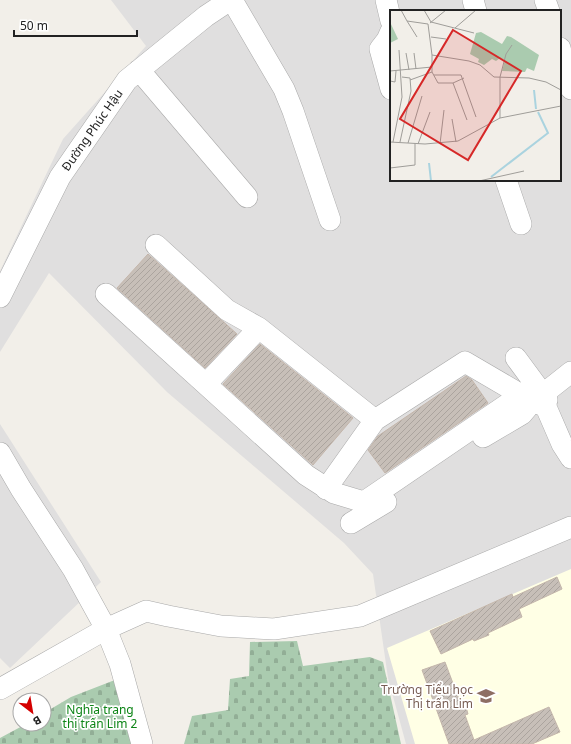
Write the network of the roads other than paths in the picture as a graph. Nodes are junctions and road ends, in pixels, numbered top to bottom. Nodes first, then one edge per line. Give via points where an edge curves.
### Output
1 (231, 0) edge
2 (386, 0) edge
3 (473, 0) edge
4 (545, 0) edge
5 (476, 10) edge
6 (549, 10) edge
7 (390, 17) edge
8 (390, 33) edge
9 (561, 52) edge
10 (139, 70) junction
11 (390, 84) edge
12 (571, 89) edge
13 (506, 181) edge
14 (247, 197) dead end
15 (330, 220) dead end
16 (522, 224) dead end
17 (156, 245) dead end
18 (106, 294) dead end
19 (0, 297) edge
20 (259, 328) junction
21 (516, 358) dead end
22 (571, 372) edge
23 (206, 384) junction
24 (536, 401) junction
25 (375, 420) junction
26 (568, 446) edge
27 (0, 453) edge
28 (326, 489) junction
29 (351, 523) dead end
30 (571, 527) edge
31 (106, 629) junction
32 (0, 689) edge
33 (142, 744) edge

1 - 10 street, Đường Phúc Hậu via 206,16
1 - 15 street via 284,89
2 - 7 street
3 - 5 street
4 - 6 street
8 - 11 street via 380,49
9 - 12 street
10 - 14 street
10 - 19 street, Đường Phúc Hậu via 127,80 60,177
13 - 16 street
17 - 20 street via 227,310
18 - 23 street
20 - 23 street
20 - 25 street
21 - 24 street
22 - 24 street
23 - 28 street via 306,475
24 - 25 street via 465,362
24 - 26 street
24 - 28 street via 364,502
24 - 29 street via 522,414 460,451 385,503
25 - 28 street
27 - 31 street via 73,569
30 - 31 street via 360,616 274,629 221,626 146,611
31 - 32 street
31 - 33 street via 120,664

